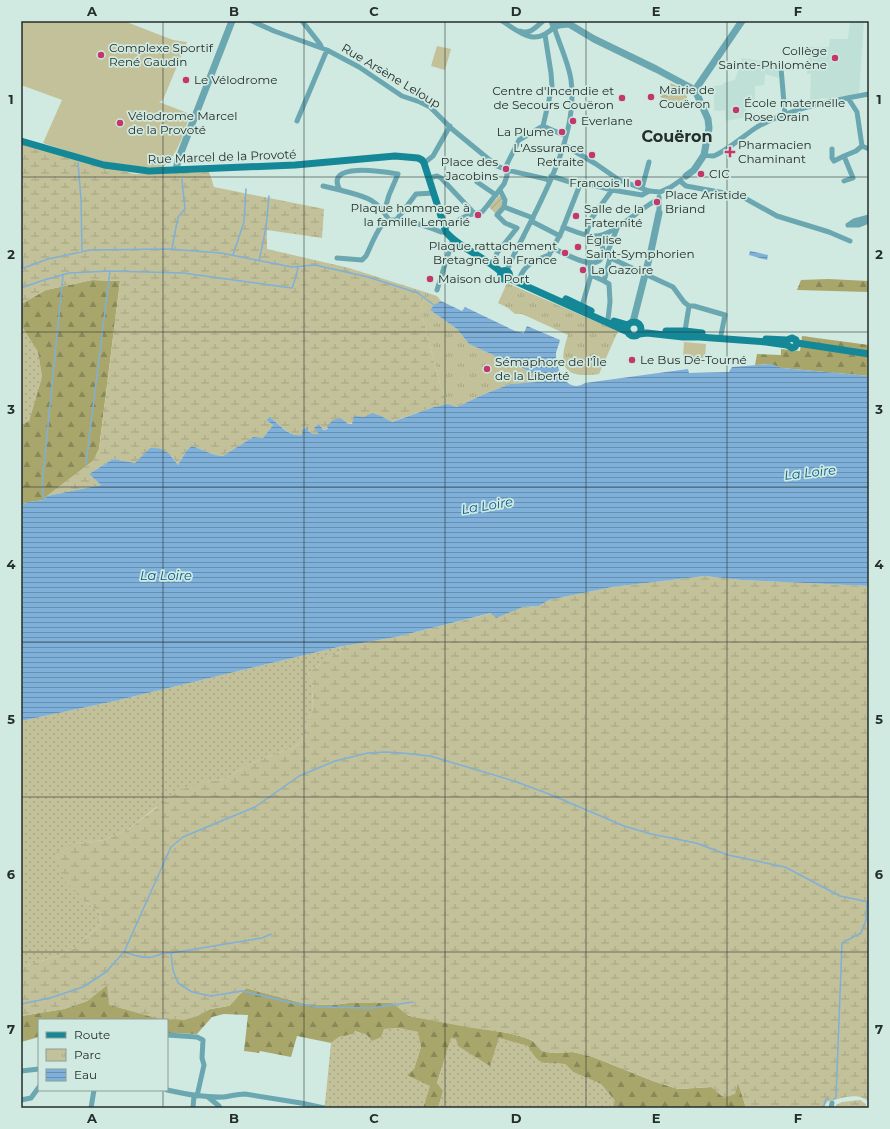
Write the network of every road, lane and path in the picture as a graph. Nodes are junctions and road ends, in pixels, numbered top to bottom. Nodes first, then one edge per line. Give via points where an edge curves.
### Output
1 (232, 21) edge
2 (252, 21) edge
3 (302, 21) edge
4 (502, 21) edge
5 (542, 21) edge
6 (742, 21) edge
7 (566, 23) edge
8 (553, 24) edge
9 (514, 29) junction
10 (534, 30) junction
11 (546, 35) junction
12 (536, 38) junction
13 (322, 48) junction
14 (327, 50) junction
15 (780, 68) dead end
16 (695, 90) junction
17 (869, 94) edge
18 (848, 98) junction
19 (785, 115) junction
20 (297, 121) dead end
21 (450, 126) junction
22 (543, 126) junction
23 (566, 136) junction
24 (21, 141) edge
25 (564, 145) junction
26 (862, 146) junction
27 (832, 149) dead end
28 (869, 149) edge
29 (704, 155) junction
30 (844, 156) junction
31 (649, 162) dead end
32 (424, 163) junction
33 (176, 170) junction
34 (507, 170) junction
35 (686, 176) joint
36 (429, 178) junction
37 (550, 178) junction
38 (680, 181) junction
39 (844, 181) dead end
40 (477, 182) dead end
41 (580, 182) junction
42 (323, 186) dead end
43 (642, 188) junction
44 (340, 190) junction
45 (500, 190) junction
46 (612, 190) junction
47 (649, 191) junction
48 (660, 192) junction
49 (434, 193) junction
50 (496, 195) junction
51 (659, 199) junction
52 (504, 207) junction
53 (384, 212) junction
54 (473, 212) junction
55 (658, 213) joint
56 (869, 217) edge
57 (397, 219) junction
58 (532, 219) junction
59 (389, 220) junction
60 (869, 221) edge
61 (618, 226) junction
62 (444, 229) junction
63 (561, 232) junction
64 (588, 235) junction
65 (455, 241) junction
66 (850, 241) dead end
67 (552, 248) junction
68 (604, 255) junction
69 (337, 258) dead end
70 (610, 258) junction
71 (590, 263) junction
72 (493, 265) junction
73 (506, 274) junction
74 (591, 274) junction
75 (646, 275) junction
76 (519, 279) junction
77 (604, 281) junction
78 (437, 290) dead end
79 (582, 306) junction
80 (689, 306) junction
81 (608, 318) junction
82 (630, 327) junction
83 (639, 331) junction
84 (685, 331) junction
85 (721, 335) junction
86 (787, 343) junction
87 (869, 354) edge
88 (168, 1035) edge
89 (38, 1069) edge
90 (21, 1071) edge
91 (38, 1088) edge
92 (168, 1090) edge
93 (94, 1091) edge
94 (195, 1096) junction
95 (208, 1096) junction
96 (21, 1100) edge
97 (91, 1108) edge
98 (193, 1108) edge
99 (220, 1108) edge
100 (323, 1108) edge

1 - 33 street
2 - 13 street, Rue Arsène Leloup
3 - 13 street
4 - 9 street
5 - 10 street
6 - 16 street
7 - 8 street
7 - 16 street via 594,40
8 - 11 street
8 - 23 street via 571,79 572,108
9 - 10 street via 523,32
9 - 12 street
10 - 12 street
11 - 12 street
11 - 22 street via 552,87
13 - 14 street, Rue Arsène Leloup
14 - 20 street
14 - 21 street, Rue Arsène Leloup via 359,67 402,96 430,108
15 - 19 street
16 - 29 street via 708,119
17 - 18 street
18 - 19 street
18 - 26 street via 857,112
19 - 29 street via 748,132 720,153 713,156
21 - 32 street via 433,156
21 - 34 street, Rue Arsène Leloup via 495,165
22 - 23 street
22 - 34 street via 520,140 507,164
23 - 25 street
24 - 33 main road, Rue Marcel de la Provoté via 109,166 139,170
25 - 37 street
25 - 43 street via 619,180
26 - 28 street
26 - 30 street
27 - 30 street via 834,161
29 - 35 street via 694,170
30 - 39 street via 853,178
31 - 43 street
32 - 33 main road, Rue Marcel de la Provoté via 418,158 395,156 295,165
32 - 36 main road
34 - 37 street, Rue Arsène Leloup
34 - 45 street
35 - 38 street
36 - 49 main road
36 - 54 street via 441,178
37 - 41 street, Rue Arsène Leloup
37 - 58 street
38 - 48 street
38 - 66 street via 686,186 741,196 777,216
40 - 50 street
41 - 46 street, Rue Arsène Leloup
41 - 63 street
42 - 44 street
43 - 47 street
44 - 53 street via 370,199
44 - 53 street via 337,177 343,172 398,174
45 - 50 street
45 - 52 street via 505,200
46 - 47 street, Rue Arsène Leloup via 642,195
46 - 64 street via 591,219
47 - 48 street
48 - 51 street
49 - 57 street via 416,194
49 - 62 main road
50 - 54 street via 482,212
51 - 55 street
51 - 61 street via 649,203
52 - 58 street
52 - 72 street via 497,215 517,228 497,253
53 - 59 street
54 - 62 street
55 - 75 street
56 - 60 street via 848,225 860,225
57 - 59 street
57 - 62 street via 441,232
58 - 63 street
58 - 73 street
59 - 69 street via 382,224 362,260
61 - 64 street via 597,236
61 - 70 street via 608,251
62 - 65 main road
63 - 64 street
63 - 67 street
64 - 68 street via 602,244
65 - 72 main road
65 - 78 street
67 - 71 street
67 - 76 street via 549,255 526,267
68 - 70 street
68 - 71 street via 599,261
70 - 75 street
70 - 77 street
71 - 74 street
72 - 73 main road
73 - 76 main road
73 - 82 main road
74 - 77 street
74 - 79 street
75 - 80 street via 673,287
75 - 82 street
76 - 79 main road
77 - 81 street via 609,284
79 - 81 main road
80 - 84 street
80 - 85 street via 725,315
81 - 82 main road
82 - 83 main road via 638,324
82 - 83 main road via 634,336
83 - 84 main road
83 - 86 main road via 683,337
84 - 85 main road
85 - 86 main road
86 - 87 main road via 789,348 793,348 797,343
88 - 94 street via 197,1037 202,1040 204,1065
89 - 90 street
91 - 96 street via 31,1098
92 - 94 street
93 - 97 street
94 - 95 street
94 - 98 street
95 - 99 street
95 - 100 street via 245,1094

